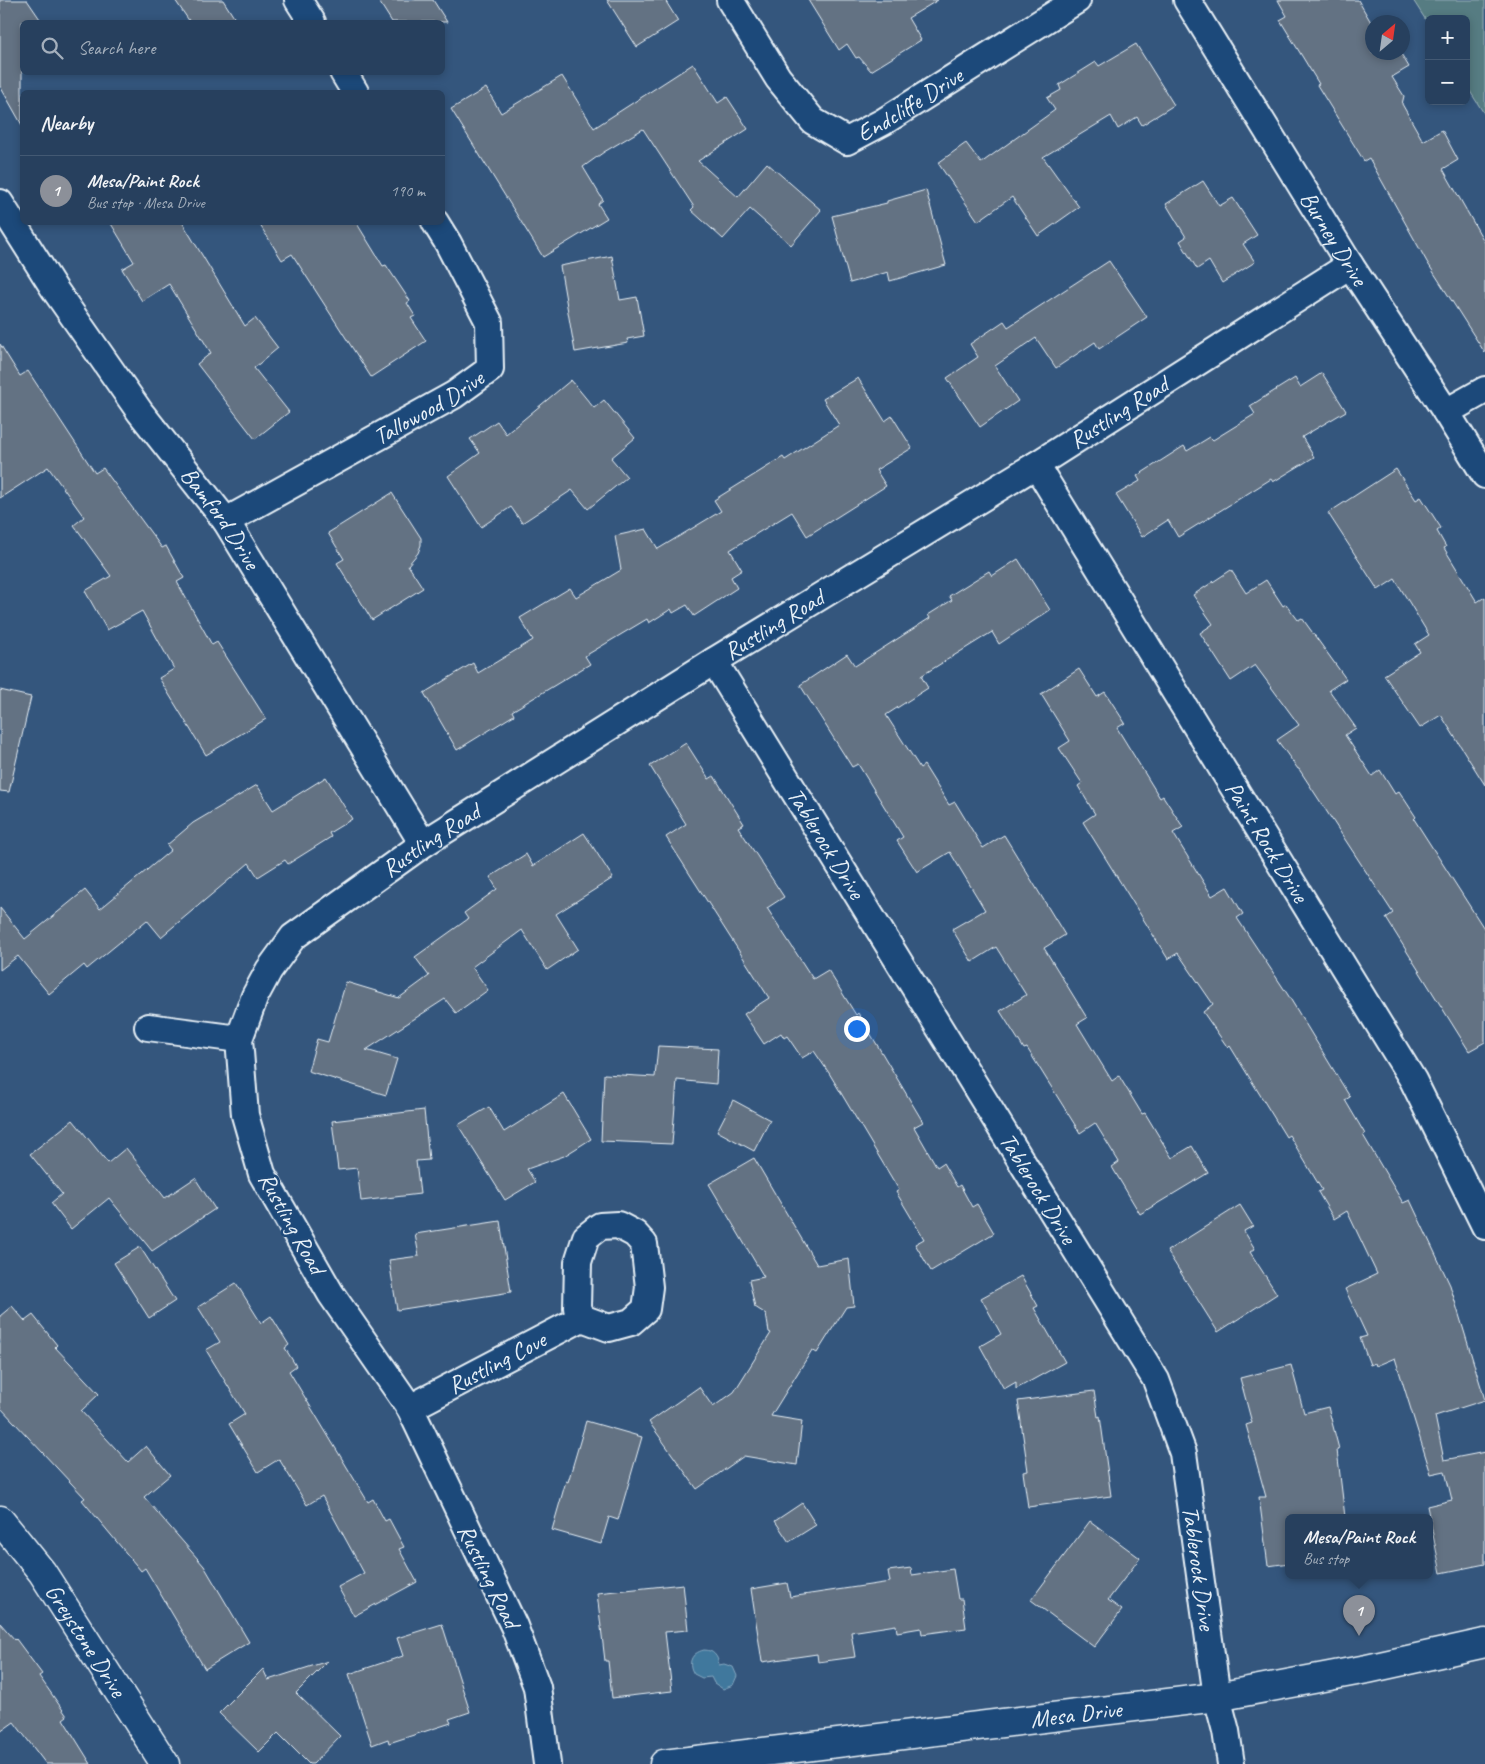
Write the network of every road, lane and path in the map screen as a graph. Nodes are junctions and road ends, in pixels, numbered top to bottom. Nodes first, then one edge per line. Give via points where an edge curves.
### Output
1 (298, 0) edge
2 (730, 0) edge
3 (1077, 0) edge
4 (1186, 0) edge
5 (311, 20) edge
6 (345, 75) edge
7 (354, 90) edge
8 (0, 203) edge
9 (437, 225) edge
10 (1350, 265) junction
11 (1485, 390) edge
12 (1446, 412) junction
13 (1036, 465) junction
14 (1485, 475) edge
15 (226, 521) junction
16 (714, 661) junction
17 (423, 844) junction
18 (148, 1027) dead end
19 (239, 1039) junction
20 (1485, 1226) edge
21 (582, 1318) dead end
22 (410, 1408) junction
23 (0, 1520) edge
24 (1485, 1643) edge
25 (1217, 1697) junction
26 (165, 1764) edge
27 (547, 1764) edge
28 (664, 1764) edge
29 (1231, 1764) edge

1 - 5 street
2 - 3 street, Endcliffe Drive via 778,78 813,121 847,141 883,122
4 - 10 street, Burney Drive
6 - 7 street
8 - 15 street, Bamford Drive via 54,290 140,412
9 - 15 street, Tallowood Drive via 489,322 490,369 454,395
10 - 12 street, Burney Drive
10 - 13 street, Rustling Road
11 - 12 street
12 - 14 street, Burney Drive
13 - 16 street, Rustling Road
13 - 20 street, Paint Rock Drive via 1413,1080
15 - 17 street, Bamford Drive
16 - 17 street, Rustling Road
16 - 25 street, Tablerock Drive via 1156,1380 1183,1453
17 - 19 street, Rustling Road via 293,937 255,996
18 - 19 street
19 - 22 street, Rustling Road via 245,1115 262,1174 331,1294
21 - 22 street, Rustling Cove
22 - 27 street, Rustling Road via 514,1626 538,1687
23 - 26 street, Greystone Drive via 42,1572
24 - 25 street, Mesa Drive
25 - 28 street, Mesa Drive
25 - 29 street, Tablerock Drive

